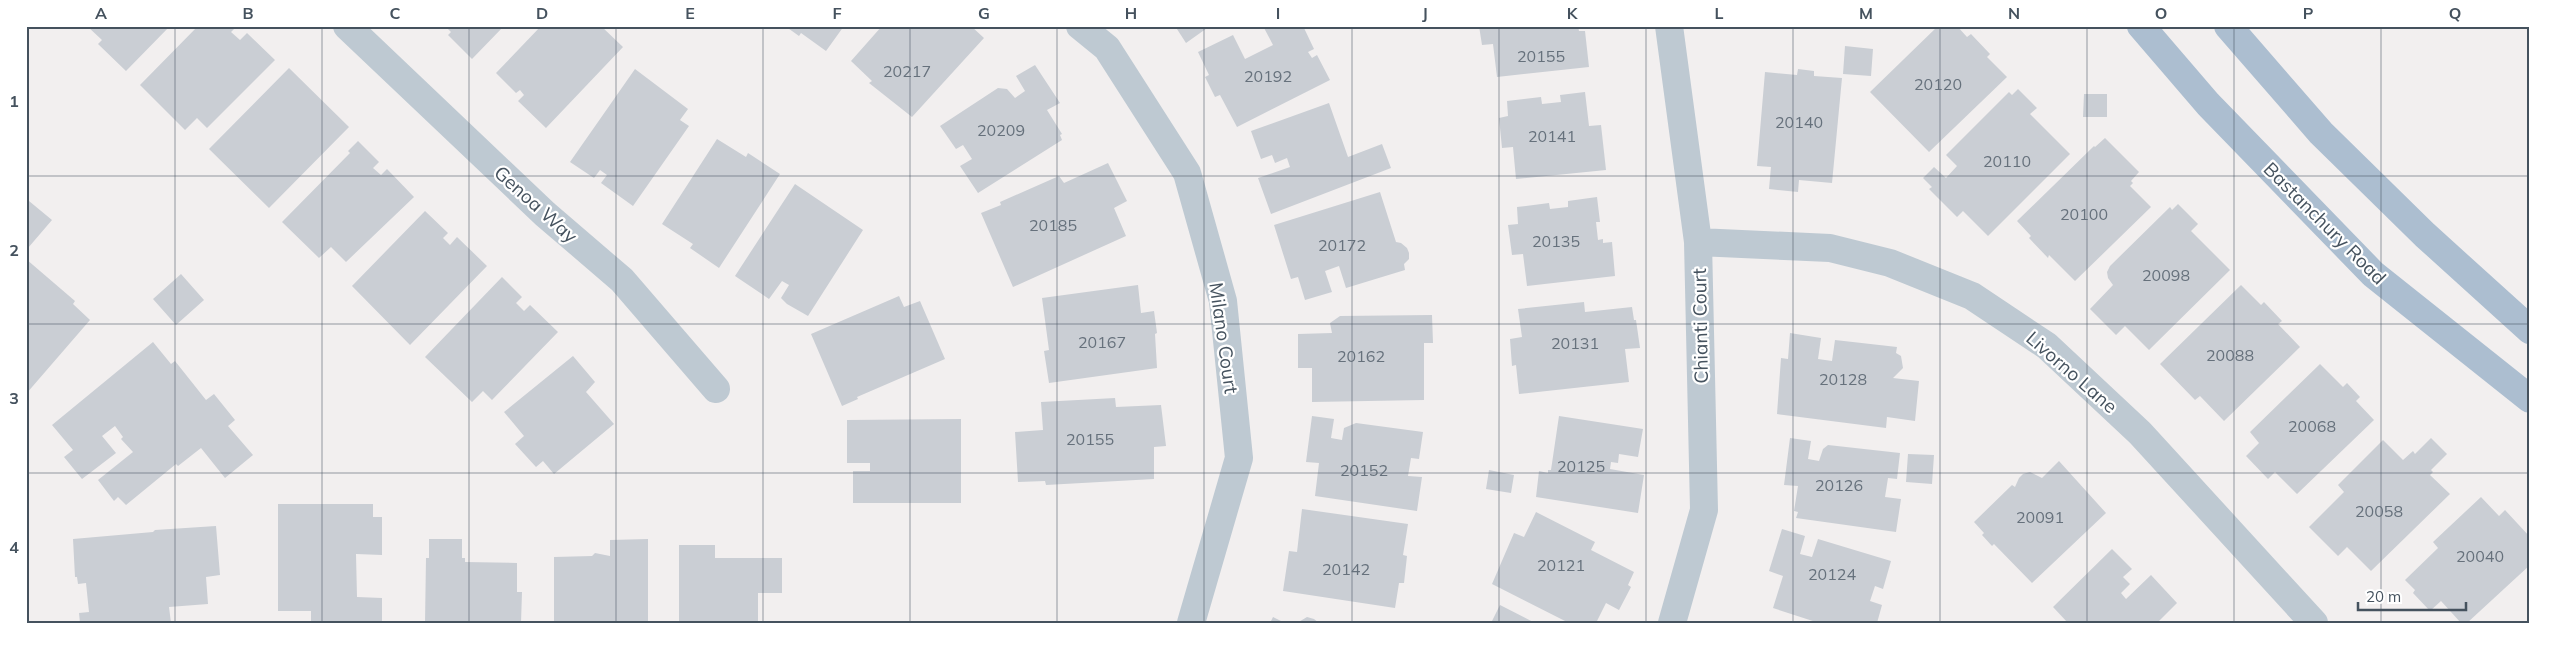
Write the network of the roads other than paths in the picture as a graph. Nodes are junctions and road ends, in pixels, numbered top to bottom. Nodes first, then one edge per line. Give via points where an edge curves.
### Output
1 (346, 26) edge
2 (1080, 26) edge
3 (1669, 26) edge
4 (2141, 26) edge
5 (2228, 26) edge
6 (1698, 242) junction
7 (2530, 330) edge
8 (716, 389) dead end
9 (2530, 399) edge
10 (1191, 623) edge
11 (1672, 623) edge
12 (2314, 623) edge

1 - 8 street, Genoa Way via 545,214 622,280
2 - 10 street, Milano Court via 1107,48 1187,173 1223,301 1239,458
3 - 6 street, Chianti Court
4 - 9 main road, Bastanchury Road via 2208,104 2373,274
5 - 7 main road via 2321,133 2425,235
6 - 11 street, Chianti Court via 1704,510
6 - 12 street, Livorno Lane via 1830,248 1890,263 1972,296 2047,346 2140,433

